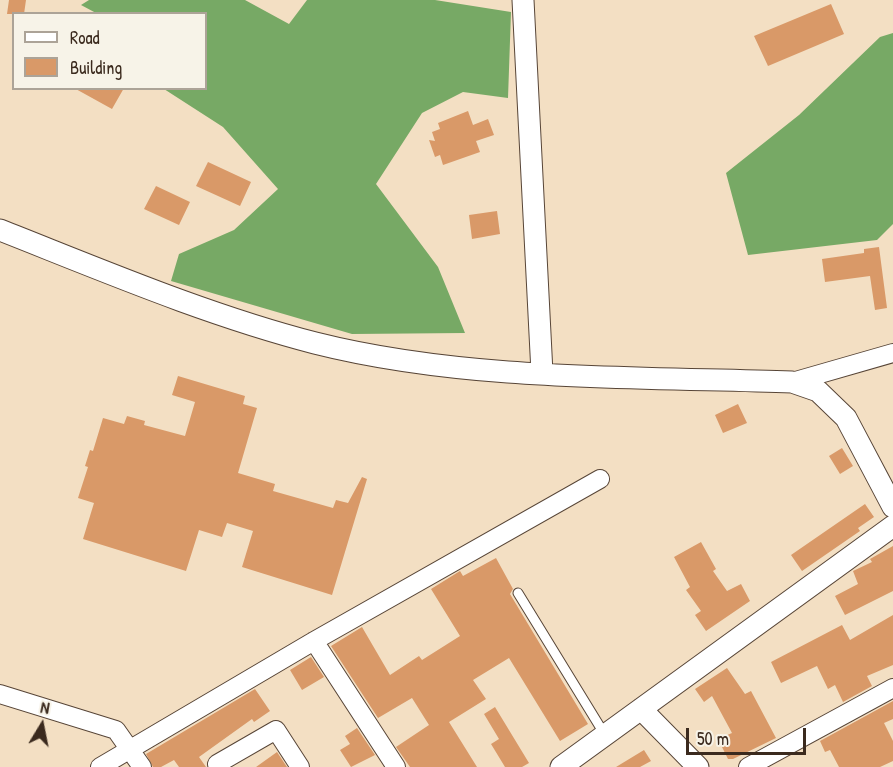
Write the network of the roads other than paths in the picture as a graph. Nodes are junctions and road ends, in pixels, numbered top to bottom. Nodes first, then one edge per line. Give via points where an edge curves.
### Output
1 (523, 0) edge
2 (0, 230) edge
3 (893, 353) edge
4 (542, 373) junction
5 (792, 382) junction
6 (600, 479) dead end
7 (893, 507) edge
8 (893, 526) edge
9 (518, 593) dead end
10 (314, 641) junction
11 (893, 688) edge
12 (0, 694) edge
13 (641, 709) junction
14 (605, 735) junction
15 (130, 747) junction
16 (100, 767) edge
17 (142, 767) edge
18 (219, 767) edge
19 (300, 767) edge
20 (396, 767) edge
21 (561, 767) edge
22 (698, 767) edge
23 (748, 767) edge

1 - 4 street
2 - 4 street via 201,309 316,343 445,366
3 - 5 street
4 - 5 street
5 - 7 street via 818,391 846,418
6 - 10 street
8 - 13 street
9 - 14 lane
10 - 15 street
10 - 20 street
11 - 23 street
12 - 15 street via 116,730
13 - 14 street
13 - 22 street
14 - 21 street
15 - 16 street
15 - 17 street
18 - 19 street via 217,764 276,730

